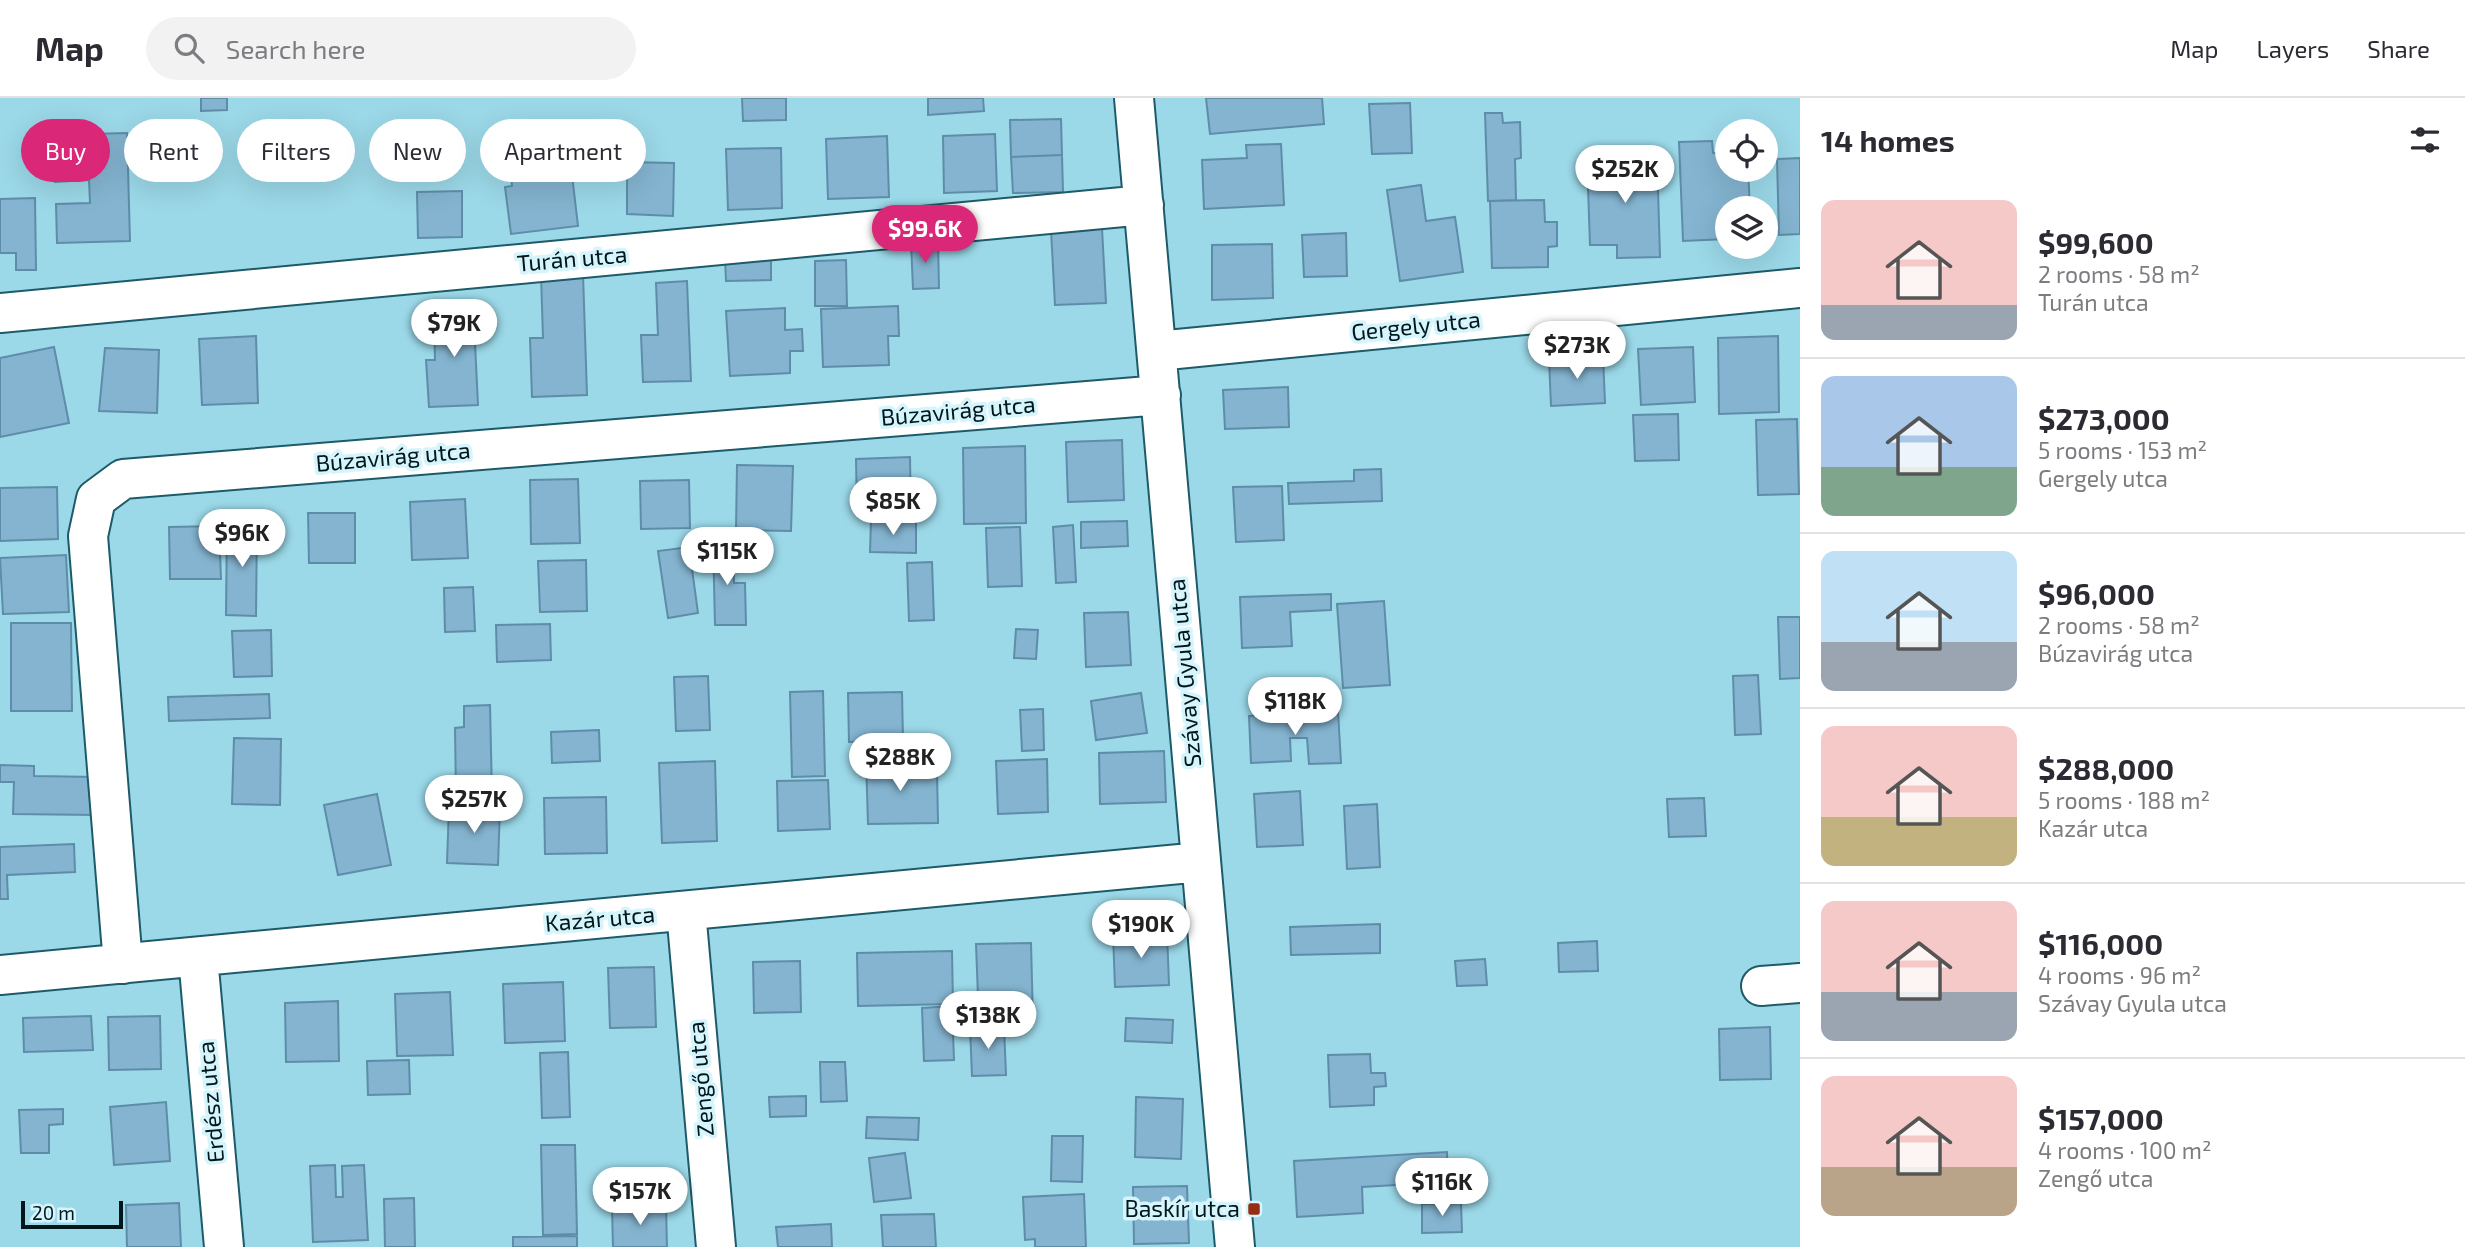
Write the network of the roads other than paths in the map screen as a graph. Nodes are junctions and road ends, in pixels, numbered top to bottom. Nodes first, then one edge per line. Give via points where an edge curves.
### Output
1 (1134, 98) edge
2 (1144, 205) junction
3 (1800, 288) edge
4 (0, 313) edge
5 (1157, 351) junction
6 (1161, 395) junction
7 (1200, 862) junction
8 (686, 911) junction
9 (198, 957) junction
10 (123, 964) junction
11 (0, 975) edge
12 (1800, 983) edge
13 (1761, 986) dead end
14 (224, 1247) edge
15 (716, 1247) edge
16 (1236, 1247) edge

1 - 2 street, Szávay Gyula utca
2 - 4 street, Turán utca
2 - 5 street, Szávay Gyula utca
3 - 5 street, Gergely utca
5 - 6 street, Szávay Gyula utca
6 - 7 street, Szávay Gyula utca
6 - 10 street, Búzavirág utca via 123,479 96,499 88,536
7 - 8 street, Kazár utca
7 - 16 street, Szávay Gyula utca
8 - 9 street, Kazár utca
8 - 15 street, Zengő utca
9 - 10 street, Kazár utca
9 - 14 street, Erdész utca
10 - 11 street, Kazár utca
12 - 13 street

